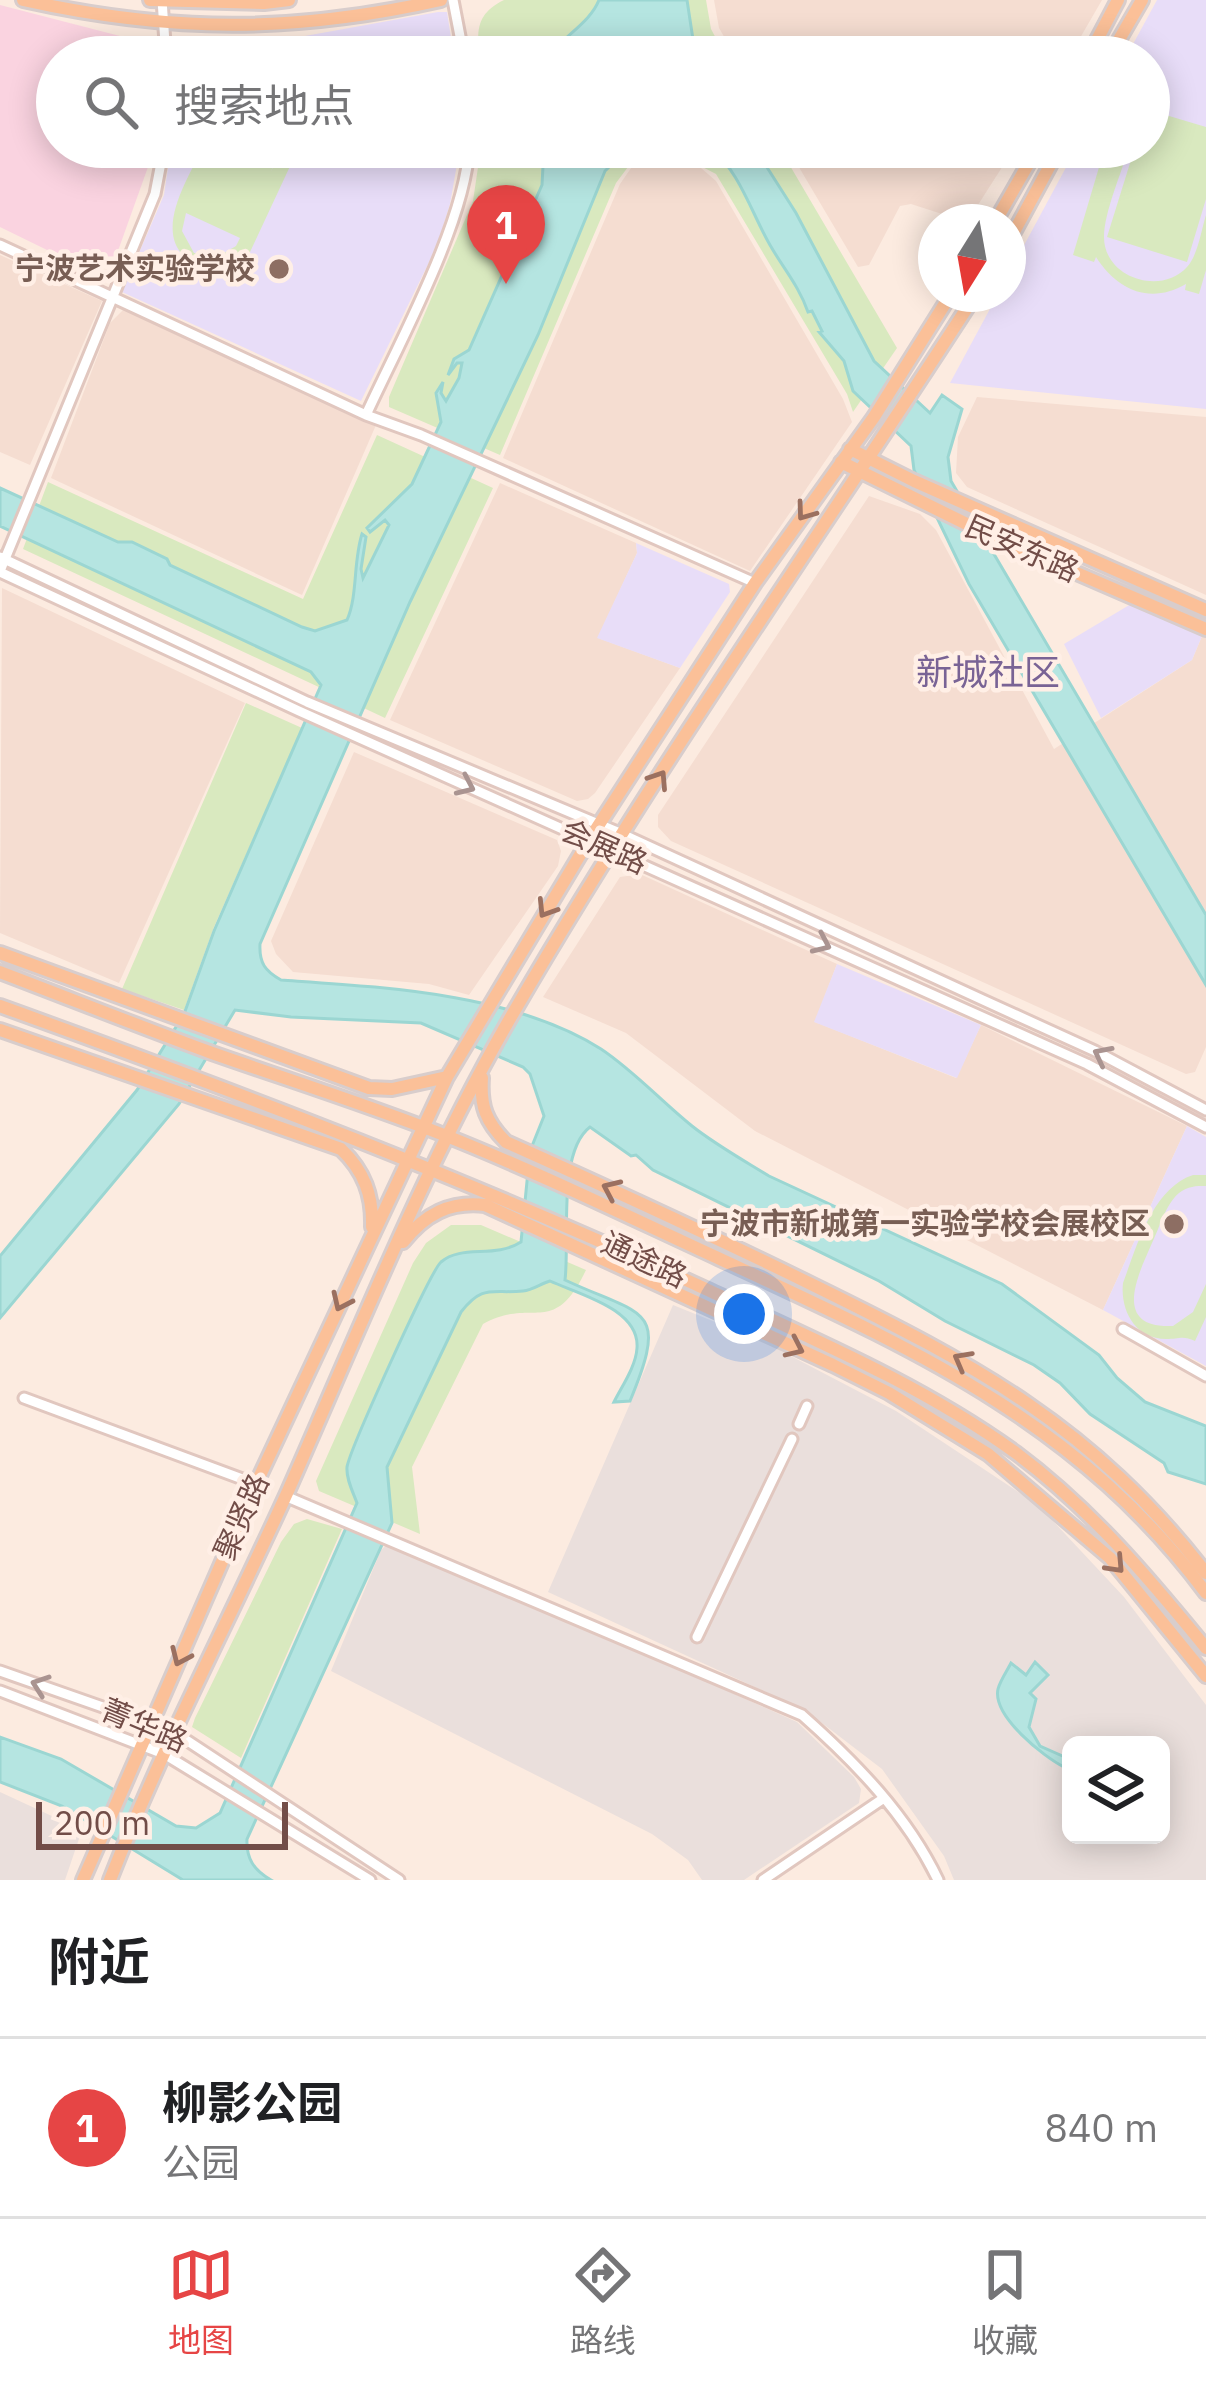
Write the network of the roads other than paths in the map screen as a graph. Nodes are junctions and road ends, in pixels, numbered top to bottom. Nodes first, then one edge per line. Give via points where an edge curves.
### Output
1 (23, 0) edge
2 (150, 0) edge
3 (162, 0) edge
4 (290, 0) edge
5 (441, 0) edge
6 (453, 0) edge
7 (1118, 0) edge
8 (1142, 0) edge
9 (164, 25) junction
10 (165, 36) edge
11 (460, 36) edge
12 (1099, 36) edge
13 (1121, 36) edge
14 (160, 168) edge
15 (465, 168) edge
16 (1026, 168) edge
17 (1049, 168) edge
18 (1005, 204) edge
19 (1026, 210) edge
20 (0, 245) edge
21 (114, 297) junction
22 (940, 312) edge
23 (964, 312) edge
24 (366, 415) junction
25 (850, 449) junction
26 (870, 461) junction
27 (841, 462) junction
28 (860, 474) junction
29 (3, 558) edge
30 (0, 571) edge
31 (755, 583) junction
32 (1206, 610) edge
33 (1206, 629) edge
34 (598, 827) junction
35 (622, 834) junction
36 (589, 840) junction
37 (613, 850) junction
38 (0, 953) edge
39 (0, 972) edge
40 (0, 1006) edge
41 (0, 1030) edge
42 (486, 1064) junction
43 (447, 1077) junction
44 (1206, 1110) edge
45 (422, 1127) junction
46 (1206, 1127) edge
47 (446, 1136) junction
48 (409, 1158) junction
49 (431, 1168) junction
50 (371, 1237) junction
51 (393, 1253) junction
52 (1124, 1329) dead end
53 (1206, 1376) edge
54 (24, 1398) dead end
55 (807, 1406) dead end
56 (799, 1424) dead end
57 (792, 1439) dead end
58 (256, 1484) junction
59 (285, 1496) junction
60 (1206, 1573) edge
61 (1206, 1593) edge
62 (697, 1637) dead end
63 (1206, 1648) edge
64 (0, 1672) edge
65 (1206, 1676) edge
66 (0, 1691) edge
67 (151, 1723) junction
68 (174, 1732) junction
69 (142, 1744) junction
70 (164, 1754) junction
71 (884, 1798) junction
72 (83, 1880) edge
73 (110, 1880) edge
74 (370, 1880) edge
75 (399, 1880) edge
76 (763, 1880) edge
77 (938, 1880) edge

1 - 9 main road
2 - 3 main road
3 - 4 main road
3 - 9 street
5 - 9 main road via 291,26
6 - 11 street
7 - 12 main road
8 - 13 main road
9 - 10 street
14 - 21 street
15 - 24 street via 419,299
16 - 18 main road
17 - 19 main road
20 - 21 street
21 - 24 street
21 - 29 street
22 - 25 main road, 聚贤路
23 - 26 main road, 聚贤路
24 - 31 street
25 - 26 main road, 民安东路
25 - 27 main road, 聚贤路
26 - 28 main road, 聚贤路
26 - 32 main road, 民安东路
27 - 28 main road, 民安东路
27 -> 31 main road, 聚贤路
28 - 33 main road, 民安东路
35 -> 28 main road, 聚贤路
29 - 30 street
29 - 34 street, 会展路
30 -> 36 street, 会展路
31 - 34 main road, 聚贤路
34 - 35 street, 会展路
34 - 36 main road, 聚贤路
35 - 37 main road, 聚贤路
44 -> 35 street, 会展路
36 - 37 street, 会展路
36 -> 43 main road, 聚贤路
37 - 42 main road, 聚贤路
37 -> 46 street, 会展路 via 1087,1064
38 - 43 main road via 368,1088
39 - 45 main road, 通途路
40 - 48 main road, 通途路
41 - 50 main road via 340,1149 364,1177
42 - 47 main road, 聚贤路
60 -> 42 main road via 1124,1479 1009,1388 693,1226 506,1142 481,1105
43 - 45 main road, 聚贤路
45 - 47 main road, 通途路
45 - 48 main road, 聚贤路
47 - 49 main road, 聚贤路
47 - 61 main road, 通途路 via 771,1282 981,1388 1126,1500
48 - 49 main road, 通途路
48 - 50 main road, 聚贤路
49 - 51 main road, 聚贤路
49 - 63 main road, 通途路 via 883,1372 1013,1451 1090,1515
50 -> 58 main road, 聚贤路
51 - 59 main road, 聚贤路
51 -> 65 main road via 424,1220 462,1203 485,1205 889,1393 988,1454 1110,1558
52 - 53 street
54 - 58 street
55 - 56 street
57 - 62 street
58 -> 67 main road, 聚贤路
59 - 68 main road, 聚贤路
59 - 71 street via 802,1714
67 -> 64 street, 菁华路
66 - 69 street
67 - 68 street, 菁华路
67 - 69 main road, 聚贤路
68 - 70 main road, 聚贤路
68 - 75 street, 菁华路
69 - 70 street
69 - 72 main road, 聚贤路
70 - 73 main road, 聚贤路
70 - 74 street
71 - 76 street
71 - 77 street

